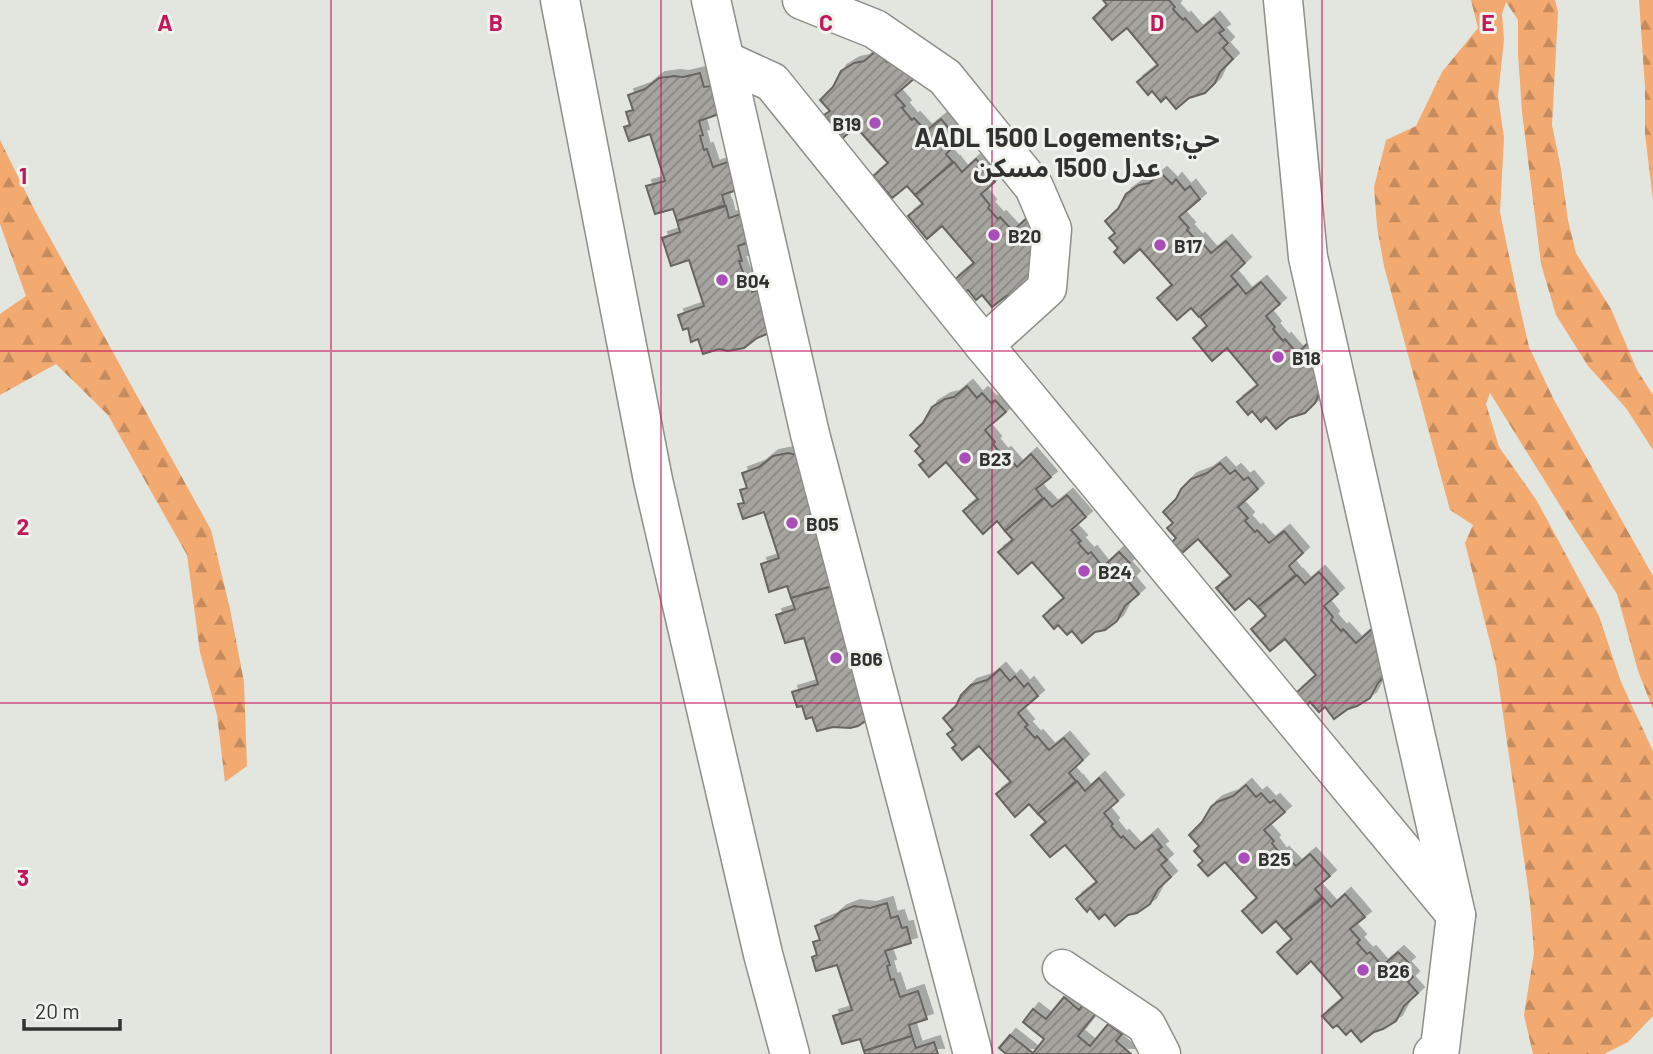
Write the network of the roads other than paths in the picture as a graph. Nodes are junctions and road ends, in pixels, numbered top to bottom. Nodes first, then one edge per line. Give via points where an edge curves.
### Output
1 (560, 0) edge
2 (711, 0) edge
3 (802, 0) edge
4 (1283, 0) edge
5 (726, 61) junction
6 (984, 345) junction
7 (1456, 915) junction
8 (1062, 968) dead end
9 (790, 1054) edge
10 (973, 1054) edge
11 (1161, 1054) edge
12 (1433, 1054) edge

1 - 9 street via 653,480
2 - 5 street
3 - 6 street via 875,29 945,77 1034,187 1052,229 1047,288
4 - 7 street via 1308,257
5 - 6 street via 772,82
5 - 10 street via 810,434
6 - 7 street
7 - 12 street via 1440,1048
8 - 11 street via 1146,1025

